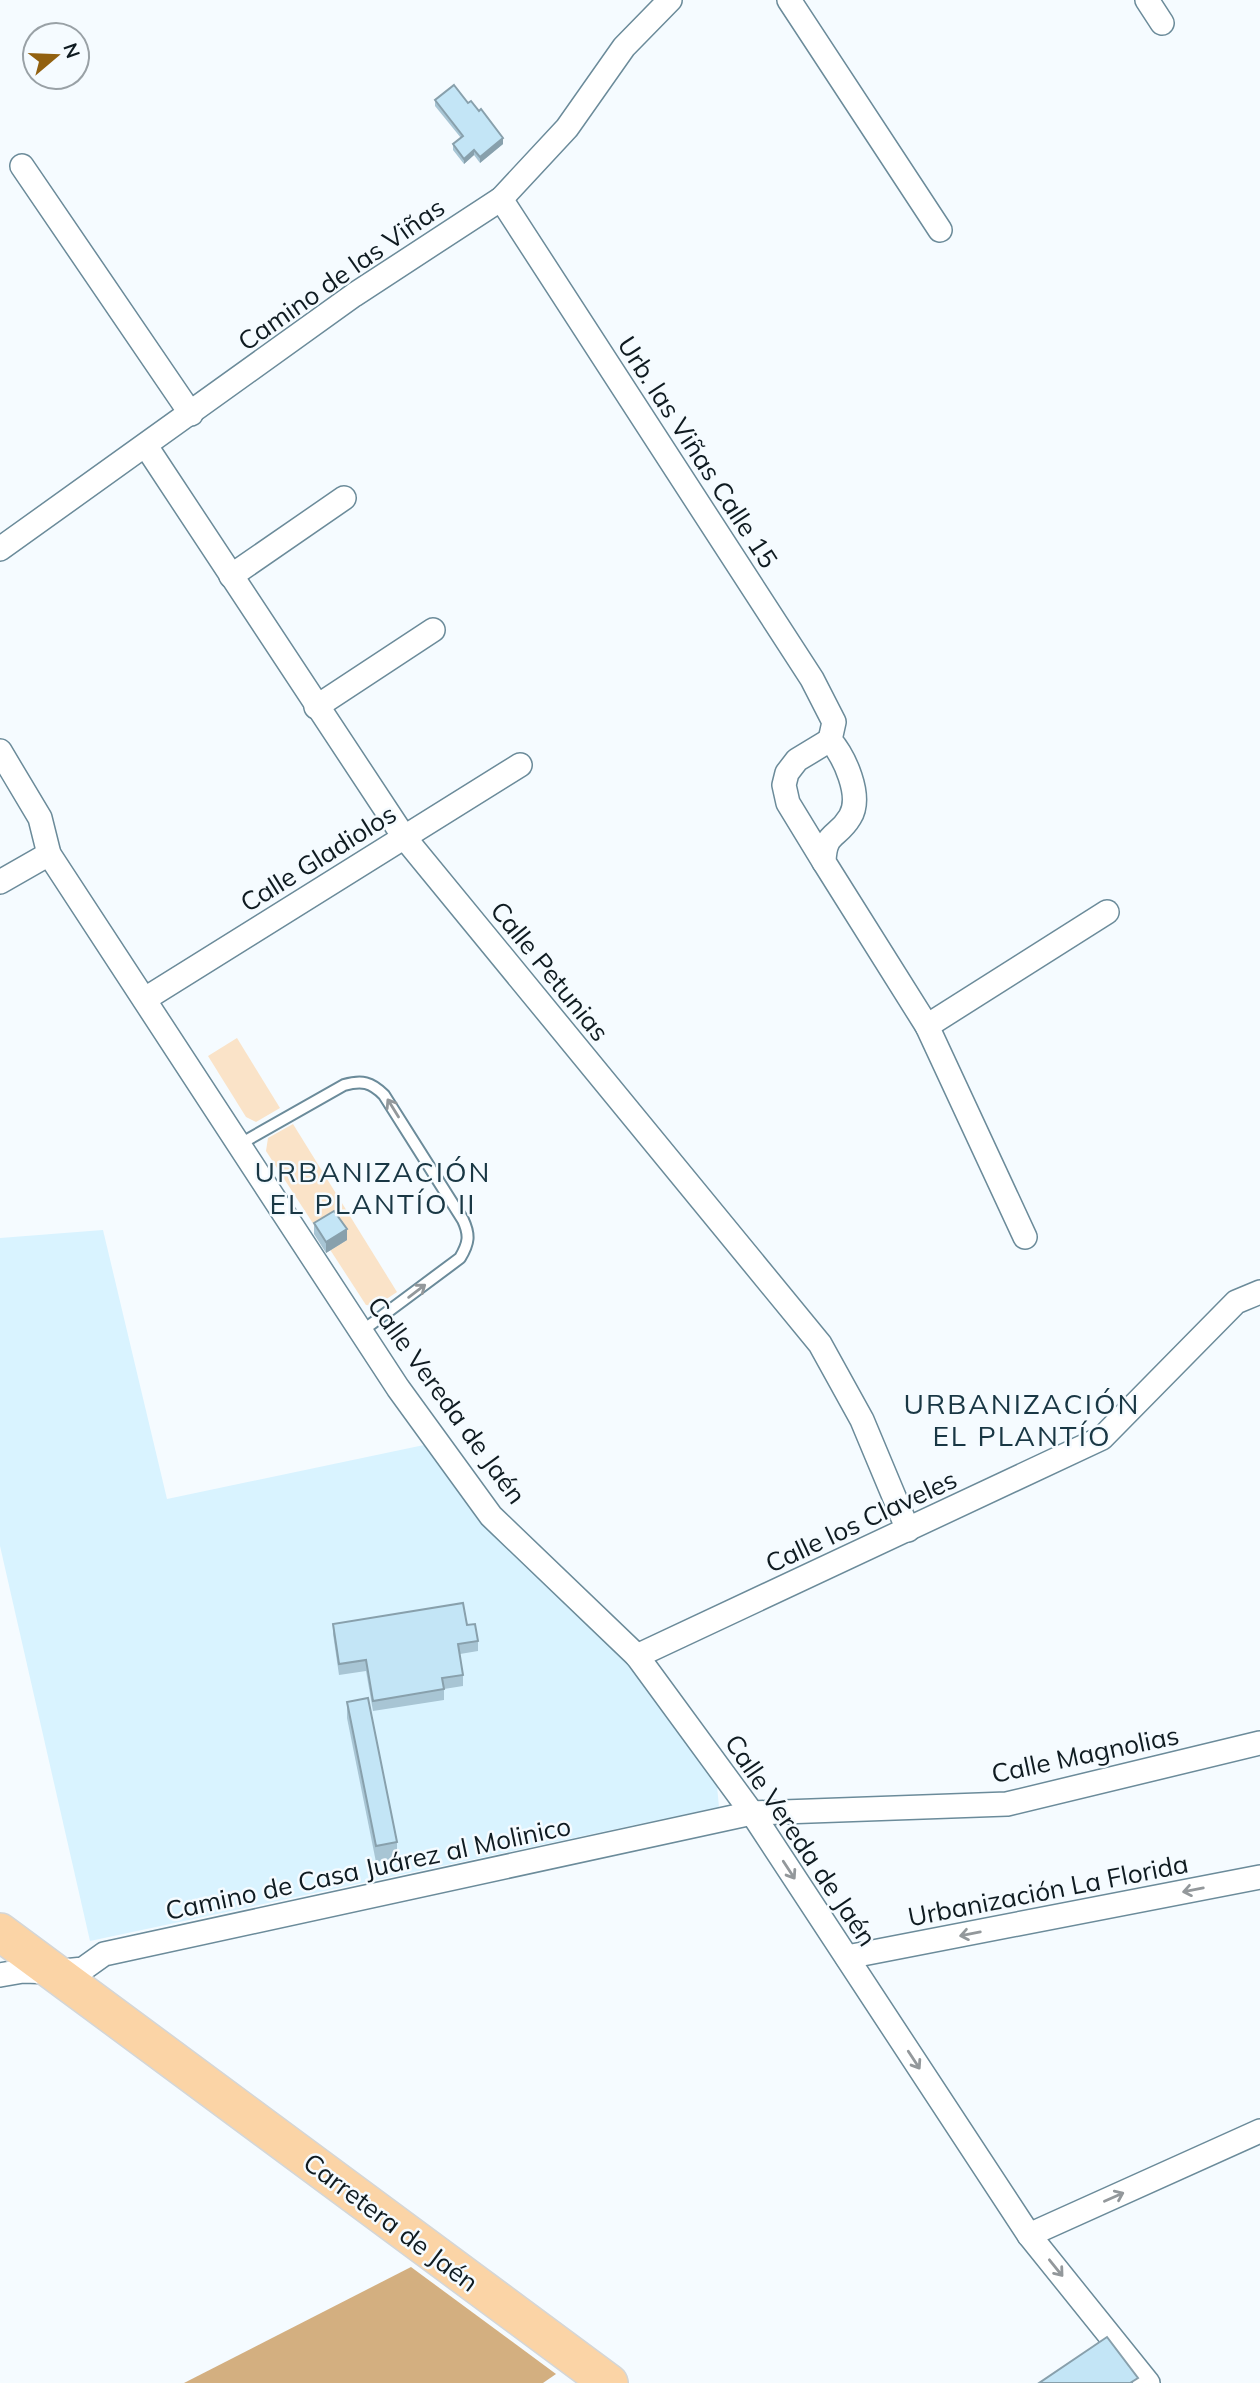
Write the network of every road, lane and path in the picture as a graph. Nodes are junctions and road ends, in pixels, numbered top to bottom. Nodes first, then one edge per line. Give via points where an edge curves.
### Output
1 (670, 0) edge
2 (789, 0) edge
3 (1147, 0) edge
4 (1162, 23) dead end
5 (22, 166) dead end
6 (501, 199) junction
7 (940, 230) dead end
8 (191, 414) junction
9 (146, 446) junction
10 (344, 498) dead end
11 (0, 549) edge
12 (231, 576) junction
13 (433, 629) dead end
14 (316, 707) junction
15 (830, 740) junction
16 (0, 751) edge
17 (520, 765) dead end
18 (404, 837) junction
19 (49, 854) junction
20 (824, 862) junction
21 (0, 882) edge
22 (1107, 912) dead end
23 (145, 999) junction
24 (927, 1026) junction
25 (240, 1144) junction
26 (1025, 1237) dead end
27 (1260, 1292) edge
28 (362, 1331) junction
29 (908, 1530) junction
30 (637, 1656) junction
31 (1260, 1743) edge
32 (752, 1813) junction
33 (1260, 1877) edge
34 (0, 1932) edge
35 (847, 1957) junction
36 (68, 1971) junction
37 (0, 1975) edge
38 (1260, 2131) edge
39 (1029, 2235) junction
40 (609, 2383) edge
41 (1148, 2383) edge

1 - 6 street, Camino de las Viñas via 624,47 567,128
2 - 7 street
3 - 4 street
5 - 8 street
6 - 8 street, Camino de las Viñas via 355,295
6 - 15 street, Urb. las Viñas Calle 15 via 812,678 834,722
8 - 9 street, Camino de las Viñas
9 - 11 street, Camino de las Viñas
9 - 12 street, Calle Petunias
10 - 12 street
12 - 14 street, Calle Petunias
13 - 14 street
14 - 18 street, Calle Petunias
15 - 20 street, Urb. las Viñas Calle 15 via 842,754 853,793 852,814 828,839
15 - 20 street via 797,760 784,785 788,803
16 - 19 street, Calle Vereda de Jaén via 40,818
17 - 18 street, Calle Gladiolos
18 - 23 street, Calle Gladiolos
18 - 29 street, Calle Petunias via 820,1344 862,1420
19 - 21 street
19 - 23 street, Calle Vereda de Jaén
20 - 24 street
22 - 24 street
23 - 25 street, Calle Vereda de Jaén
24 - 26 street
25 - 28 street, Calle Vereda de Jaén
28 -> 25 lane via 460,1258 468,1246 463,1220 384,1095 373,1084 344,1085
27 - 29 street, Calle los Claveles via 1236,1302 1102,1438
28 - 30 street, Calle Vereda de Jaén via 491,1516
29 - 30 street, Calle los Claveles
30 - 32 street, Calle Vereda de Jaén
31 - 32 street, Calle Magnolias via 1007,1804
32 -> 35 street, Calle Vereda de Jaén
32 - 36 street, Camino de Casa Juárez al Molinico via 104,1954
33 -> 35 street, Urbanización La Florida
34 - 36 highway, Carretera de Jaén
35 -> 39 street, Calle Vereda de Jaén
36 - 37 street via 23,1970
36 - 40 highway, Carretera de Jaén via 173,2060
39 -> 38 street
39 -> 41 street, Calle Vereda de Jaén

